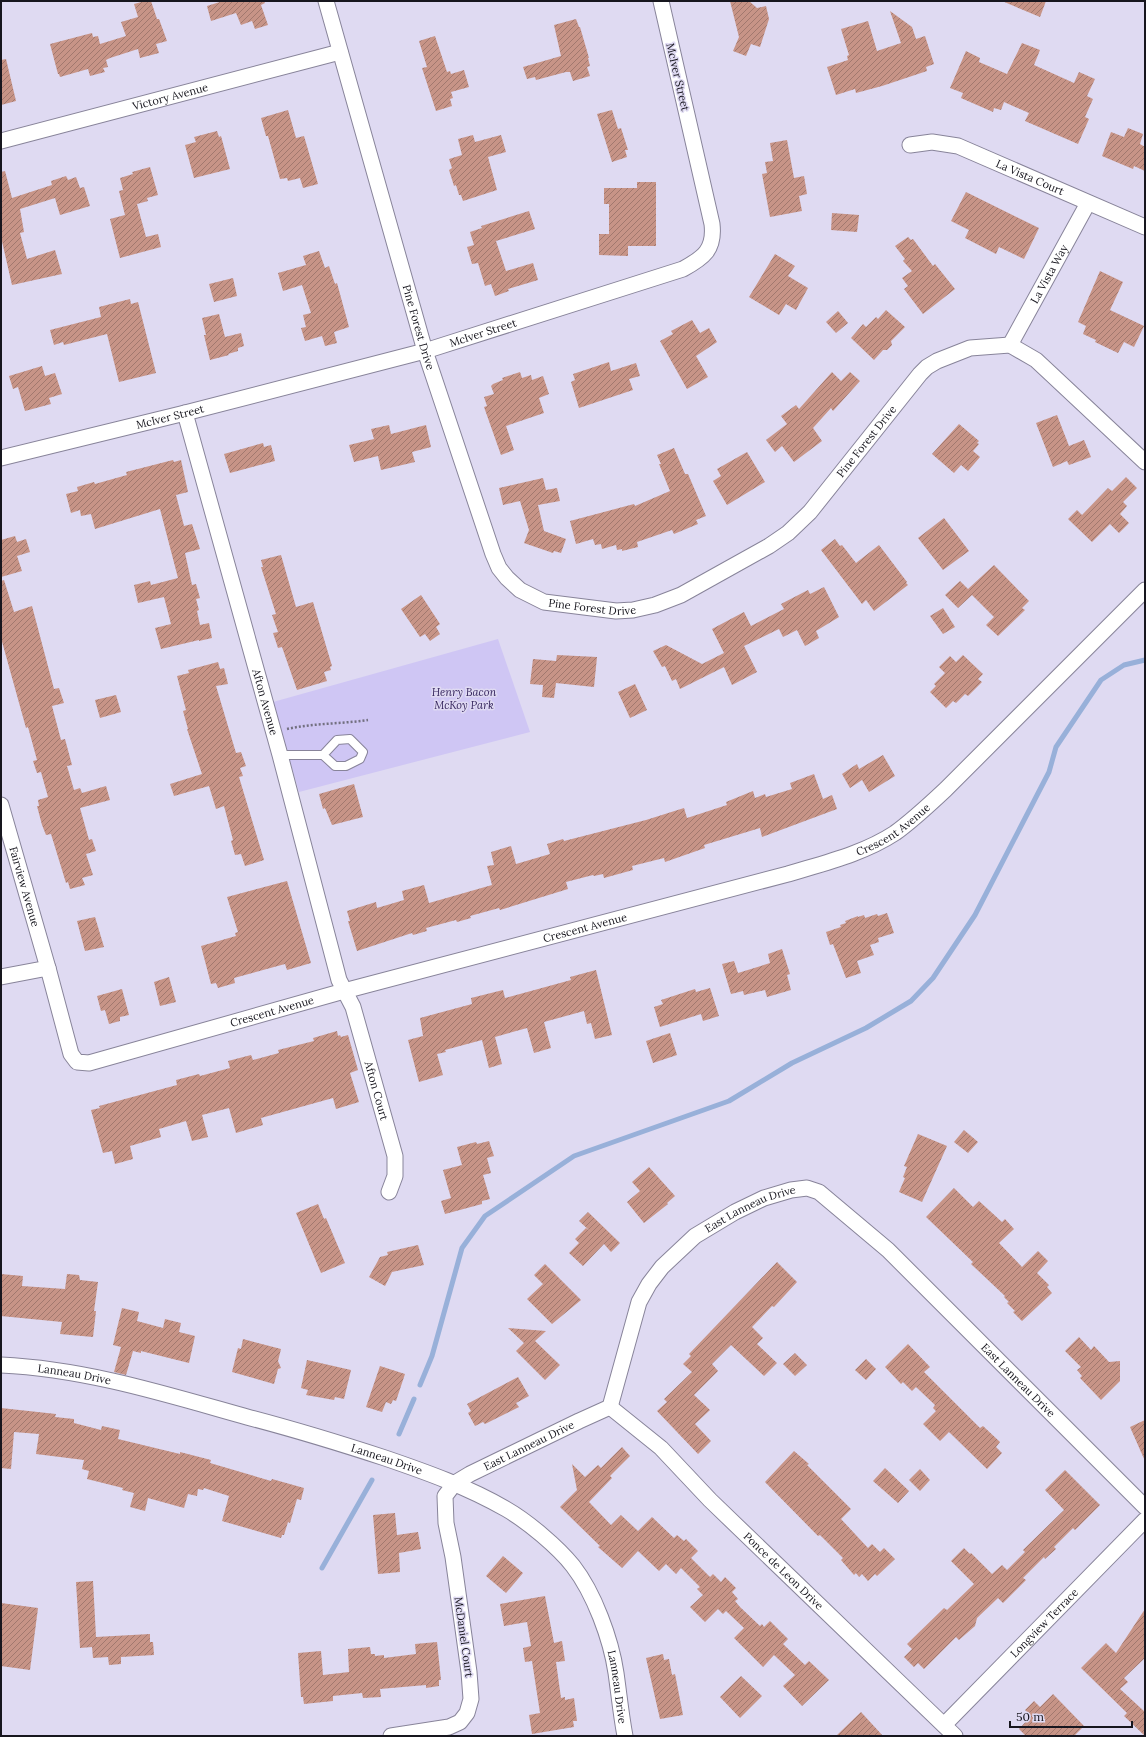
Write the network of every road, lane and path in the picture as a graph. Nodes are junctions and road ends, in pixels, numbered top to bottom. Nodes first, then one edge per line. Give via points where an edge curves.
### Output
1 (326, 1) edge
2 (661, 1) edge
3 (340, 52) junction
4 (1, 141) edge
5 (910, 145) dead end
6 (1088, 203) junction
7 (1145, 227) edge
8 (1010, 345) junction
9 (425, 351) junction
10 (185, 413) junction
11 (1, 458) edge
12 (1145, 462) edge
13 (1145, 590) edge
14 (368, 720) dead end
15 (281, 730) dead end
16 (280, 755) junction
17 (323, 755) junction
18 (1, 805) edge
19 (48, 968) junction
20 (1, 977) edge
21 (344, 991) junction
22 (389, 1192) dead end
23 (1, 1365) edge
24 (610, 1407) junction
25 (454, 1483) junction
26 (1145, 1507) edge
27 (1145, 1520) edge
28 (944, 1725) junction
29 (390, 1736) edge
30 (625, 1736) edge
31 (955, 1736) edge

1 - 3 street, Pine Forest Drive
2 - 9 street, McIver Street via 712,224 714,236 710,248 701,259 683,269
3 - 4 street, Victory Avenue
3 - 9 street, Pine Forest Drive
5 - 6 street, La Vista Court via 932,142 958,146
6 - 7 street, La Vista Court
6 - 8 street, La Vista Way
8 - 9 street, Pine Forest Drive via 970,348 927,367 810,512 788,533 769,546 681,595 655,605 616,611 544,602 520,590 499,568
8 - 12 street via 1036,360
9 - 10 street, McIver Street
10 - 11 street, McIver Street
10 - 16 street, Afton Avenue
13 - 21 street, Crescent Avenue via 946,789 894,833 868,847 781,876
14 - 15 path via 309,724
16 - 17 lane
16 - 21 street, Afton Avenue
17 - 17 lane via 335,766 346,766 360,759 363,752 350,739 337,740
18 - 19 street, Fairview Avenue
19 - 20 street
19 - 21 street, Crescent Avenue via 71,1054 77,1062 83,1063
21 - 22 street, Afton Court via 353,1007 395,1156 395,1176
23 - 25 street, Lanneau Drive via 52,1369 141,1387 319,1437
24 - 25 street, East Lanneau Drive
24 - 26 street, East Lanneau Drive via 639,1302 662,1267 695,1236 735,1212 764,1198 806,1188 819,1192 888,1250
24 - 28 street, Ponce de Leon Drive via 661,1448 722,1511
25 - 29 street, McDaniel Court via 444,1496 446,1522 453,1557 471,1699 467,1712 460,1722 449,1727
25 - 30 street, Lanneau Drive via 507,1509 523,1520 571,1564 582,1579 607,1637 616,1671
27 - 28 street, Longview Terrace
28 - 31 street, Ponce de Leon Drive

